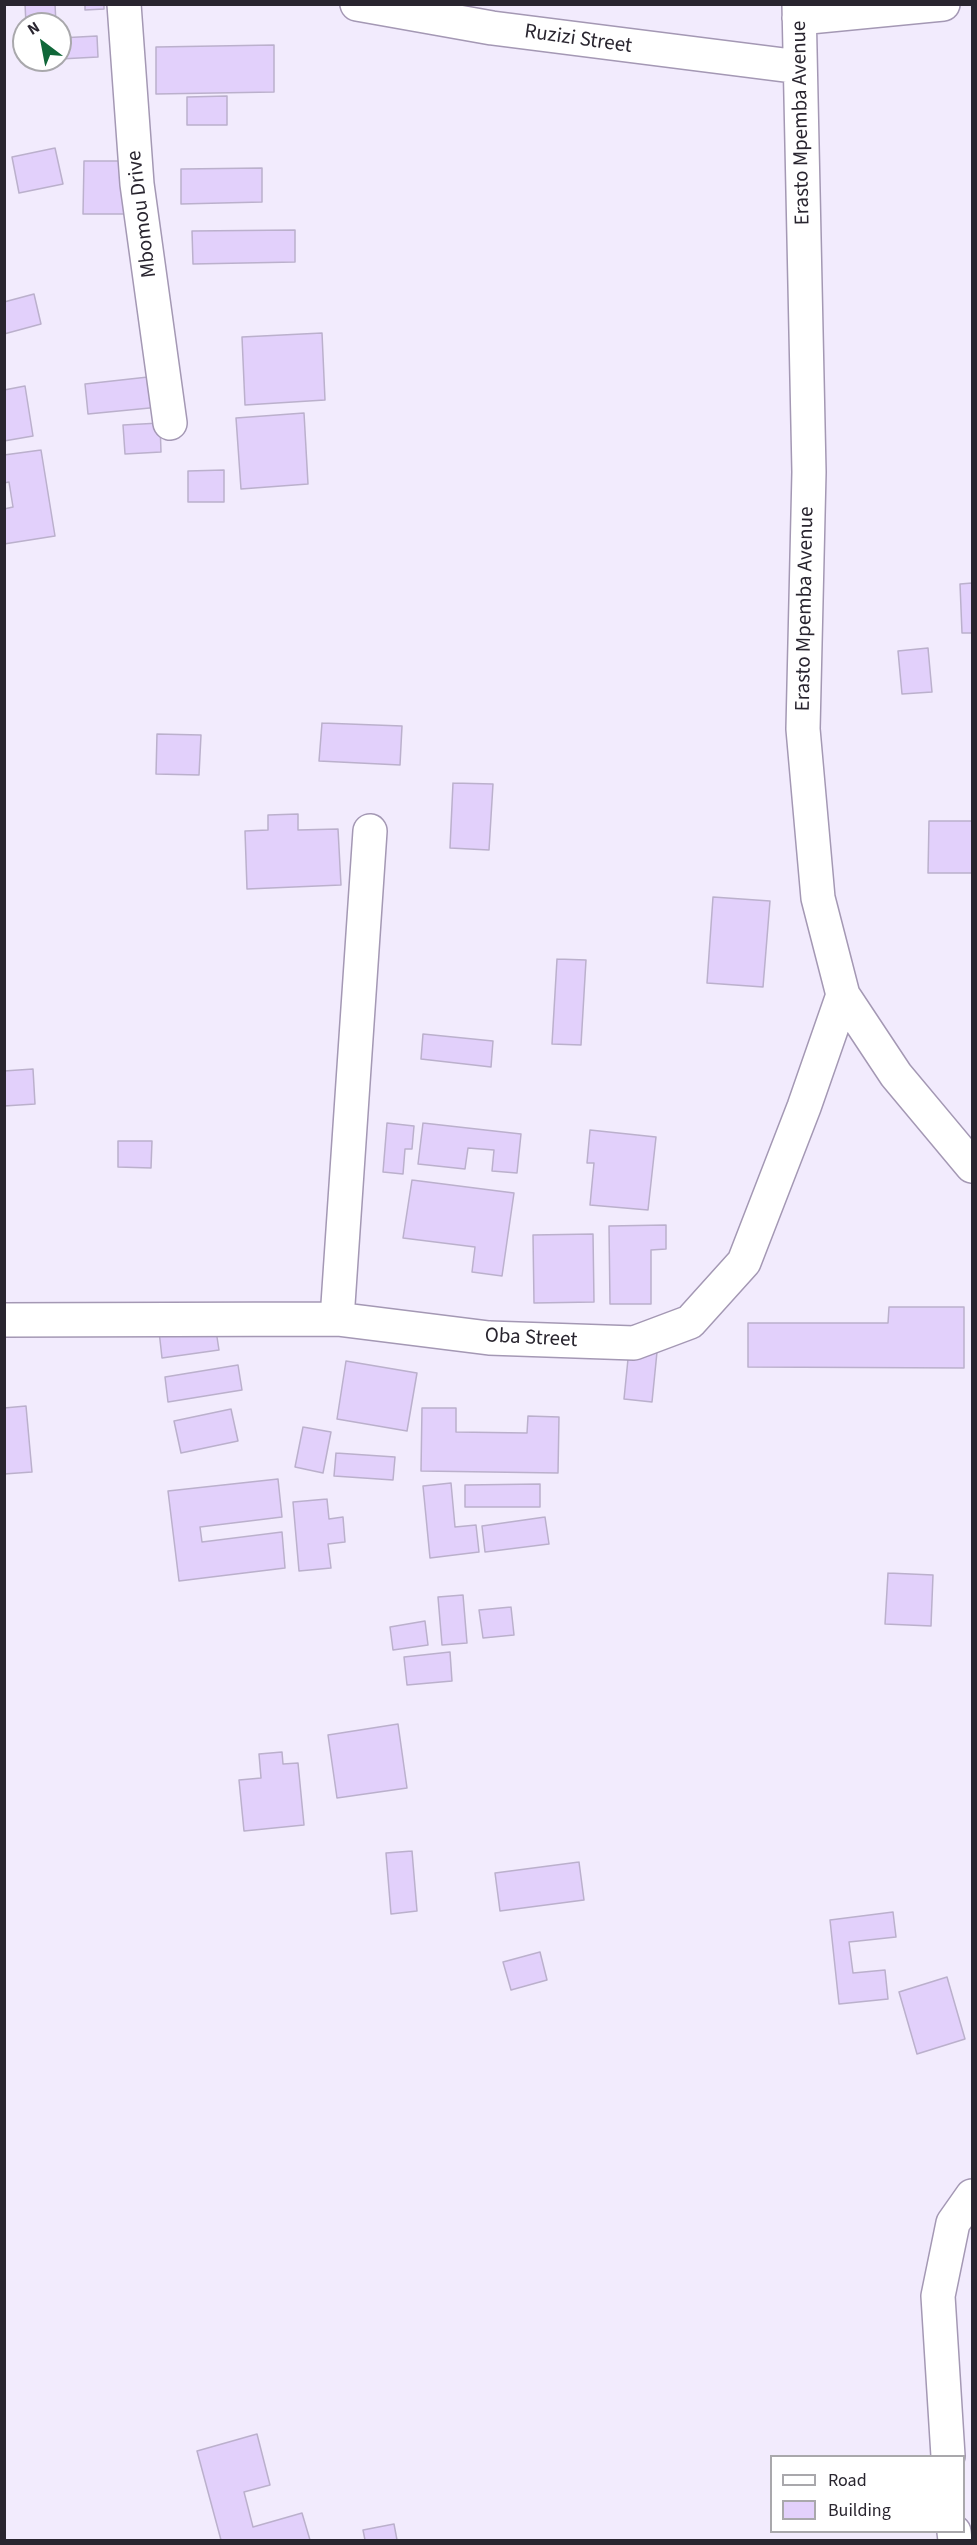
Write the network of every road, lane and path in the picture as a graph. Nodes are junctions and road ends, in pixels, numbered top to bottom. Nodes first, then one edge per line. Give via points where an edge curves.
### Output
1 (124, 4) edge
2 (357, 4) edge
3 (943, 4) edge
4 (799, 11) edge
5 (800, 67) junction
6 (170, 423) dead end
7 (370, 831) dead end
8 (843, 995) junction
9 (972, 1166) edge
10 (4, 1320) edge
11 (337, 1320) junction
12 (972, 2196) edge
13 (948, 2455) edge

1 - 6 street, Mbomou Drive via 137,184
2 - 5 street, Ruzizi Street via 515,31
3 - 4 street
4 - 5 street, Erasto Mpemba Avenue
5 - 8 street, Erasto Mpemba Avenue via 809,472 803,729 818,898
7 - 11 street
8 - 9 street, Erasto Mpemba Avenue via 896,1075
8 - 11 street, Oba Street via 744,1262 690,1322 634,1343 489,1338
10 - 11 street, Oba Street
12 - 13 street via 953,2223 938,2296

